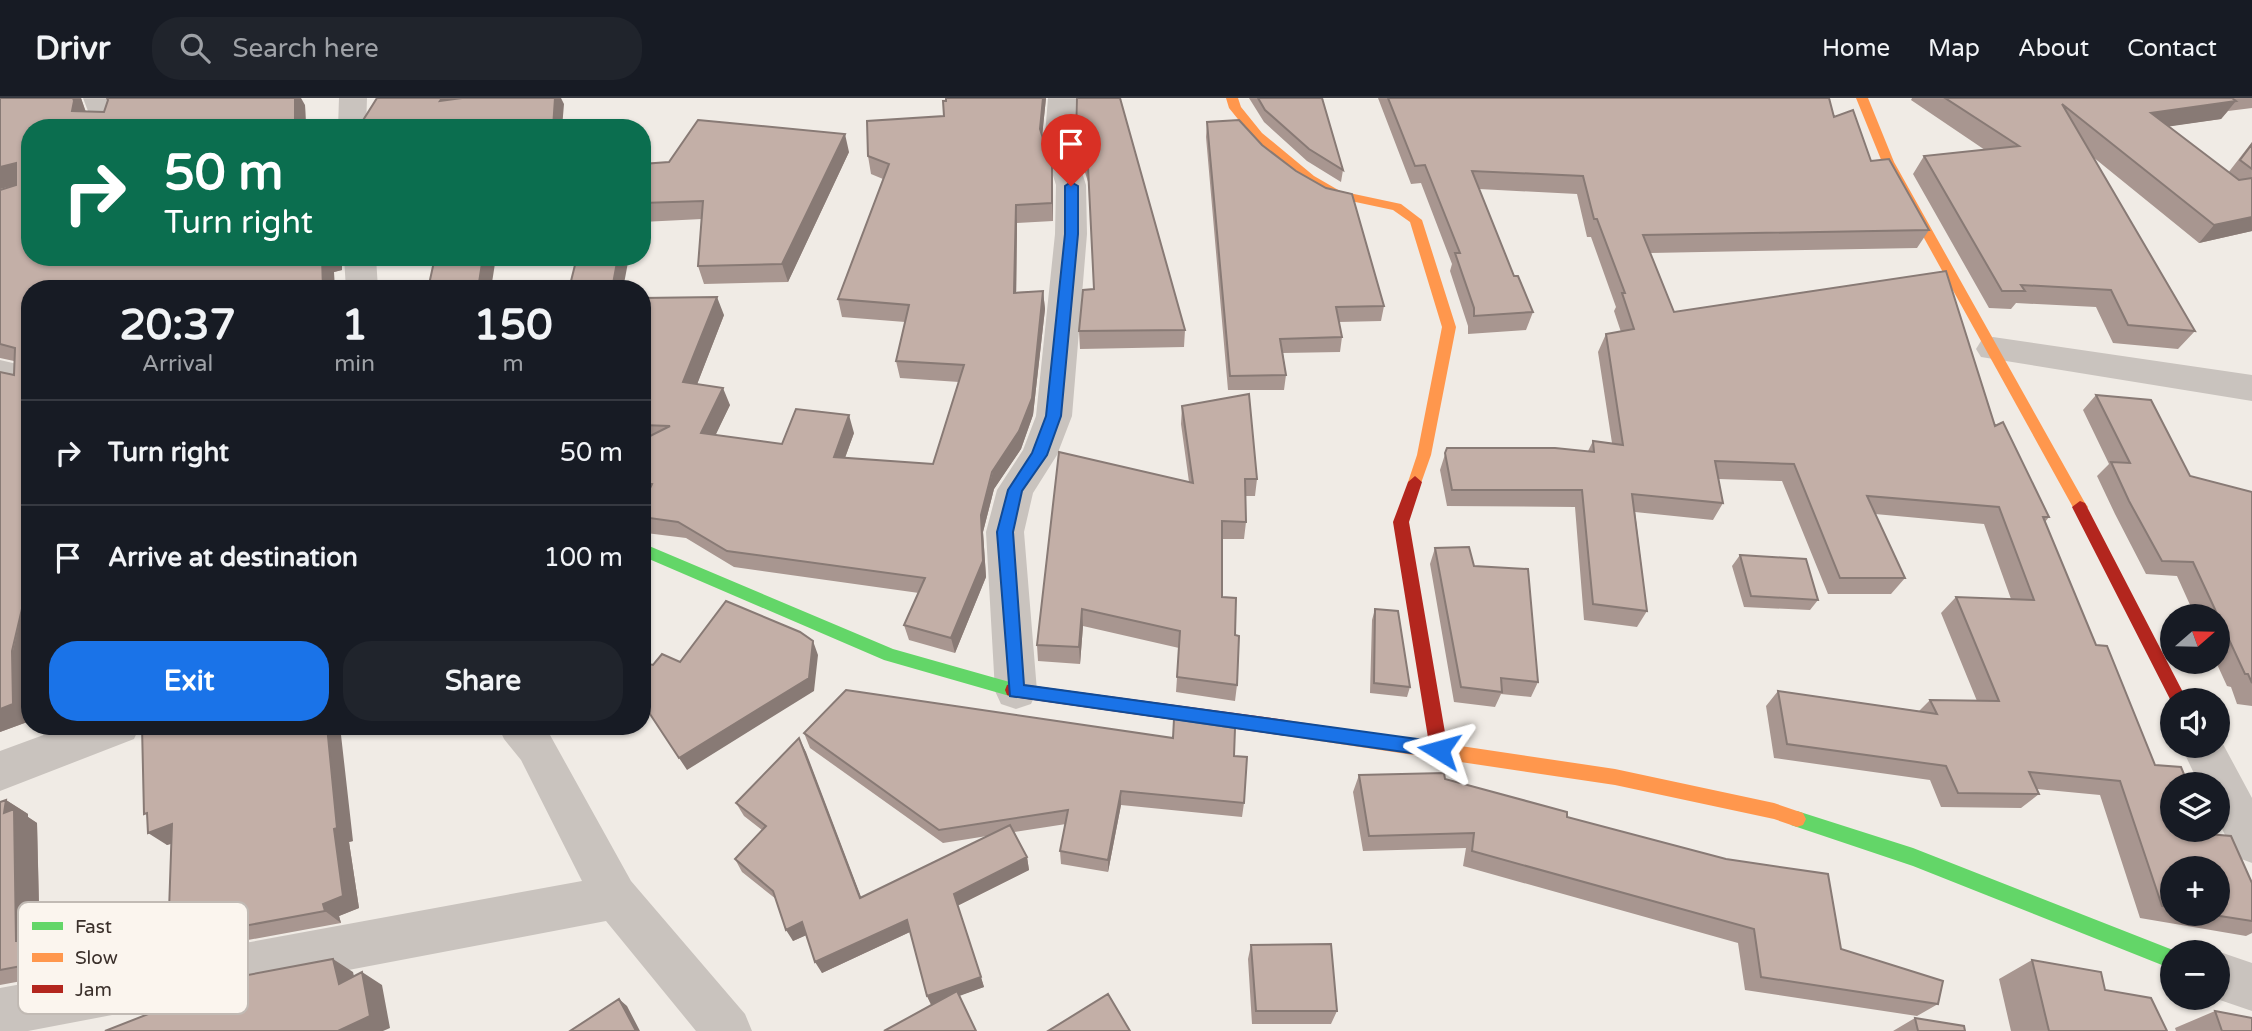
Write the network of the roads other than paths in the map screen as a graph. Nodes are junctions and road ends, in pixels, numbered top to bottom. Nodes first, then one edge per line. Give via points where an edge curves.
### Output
1 (97, 98) edge
2 (353, 98) edge
3 (1062, 98) edge
4 (1232, 98) edge
5 (1862, 98) edge
6 (105, 119) edge
7 (352, 119) edge
8 (1993, 349) junction
9 (0, 372) edge
10 (21, 377) edge
11 (2252, 388) edge
12 (651, 553) edge
13 (2173, 688) edge
14 (1016, 691) junction
15 (96, 735) edge
16 (526, 735) edge
17 (1439, 750) junction
18 (2208, 758) edge
19 (0, 771) edge
20 (2252, 842) edge
21 (615, 897) junction
22 (2160, 954) edge
23 (248, 966) edge
24 (2230, 979) edge
25 (2252, 987) edge
26 (18, 1009) edge
27 (0, 1012) edge
28 (728, 1031) edge

1 - 6 street
2 - 7 street
3 - 14 street via 1059,147 1071,186 1071,234 1054,416 1039,455 1015,490 1005,532
4 - 17 street via 1250,128 1311,181 1337,195 1406,210 1416,219 1449,327 1424,455 1401,522
5 - 8 street via 1888,162
8 - 11 street
8 - 13 street
9 - 10 street
12 - 14 street via 890,655
14 - 17 street
15 - 19 street
16 - 21 street
17 - 22 street via 1615,777 1774,811 1913,857
18 - 20 street
21 - 23 street
21 - 28 street
24 - 25 street
26 - 27 street

